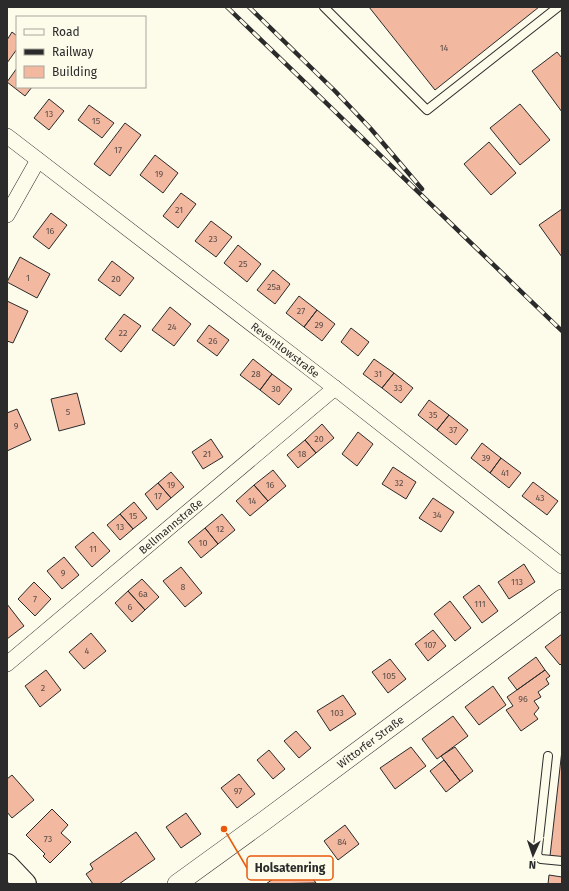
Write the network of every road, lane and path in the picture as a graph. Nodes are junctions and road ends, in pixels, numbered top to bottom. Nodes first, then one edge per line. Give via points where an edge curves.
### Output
1 (324, 7) edge
2 (558, 7) edge
3 (7, 136) edge
4 (38, 160) junction
5 (7, 215) edge
6 (336, 388) junction
7 (562, 566) edge
8 (562, 599) edge
9 (7, 664) edge
10 (548, 756) dead end
11 (562, 861) edge
12 (7, 865) edge
13 (25, 884) edge
14 (177, 884) edge

1 - 2 lane via 427,110
3 - 4 street, Reventlowstraße
4 - 5 street
4 - 6 street, Reventlowstraße
6 - 7 street, Reventlowstraße
6 - 9 street, Bellmannstraße
8 - 14 street, Wittorfer Straße
10 - 11 lane via 537,856 541,859
12 - 13 main road

